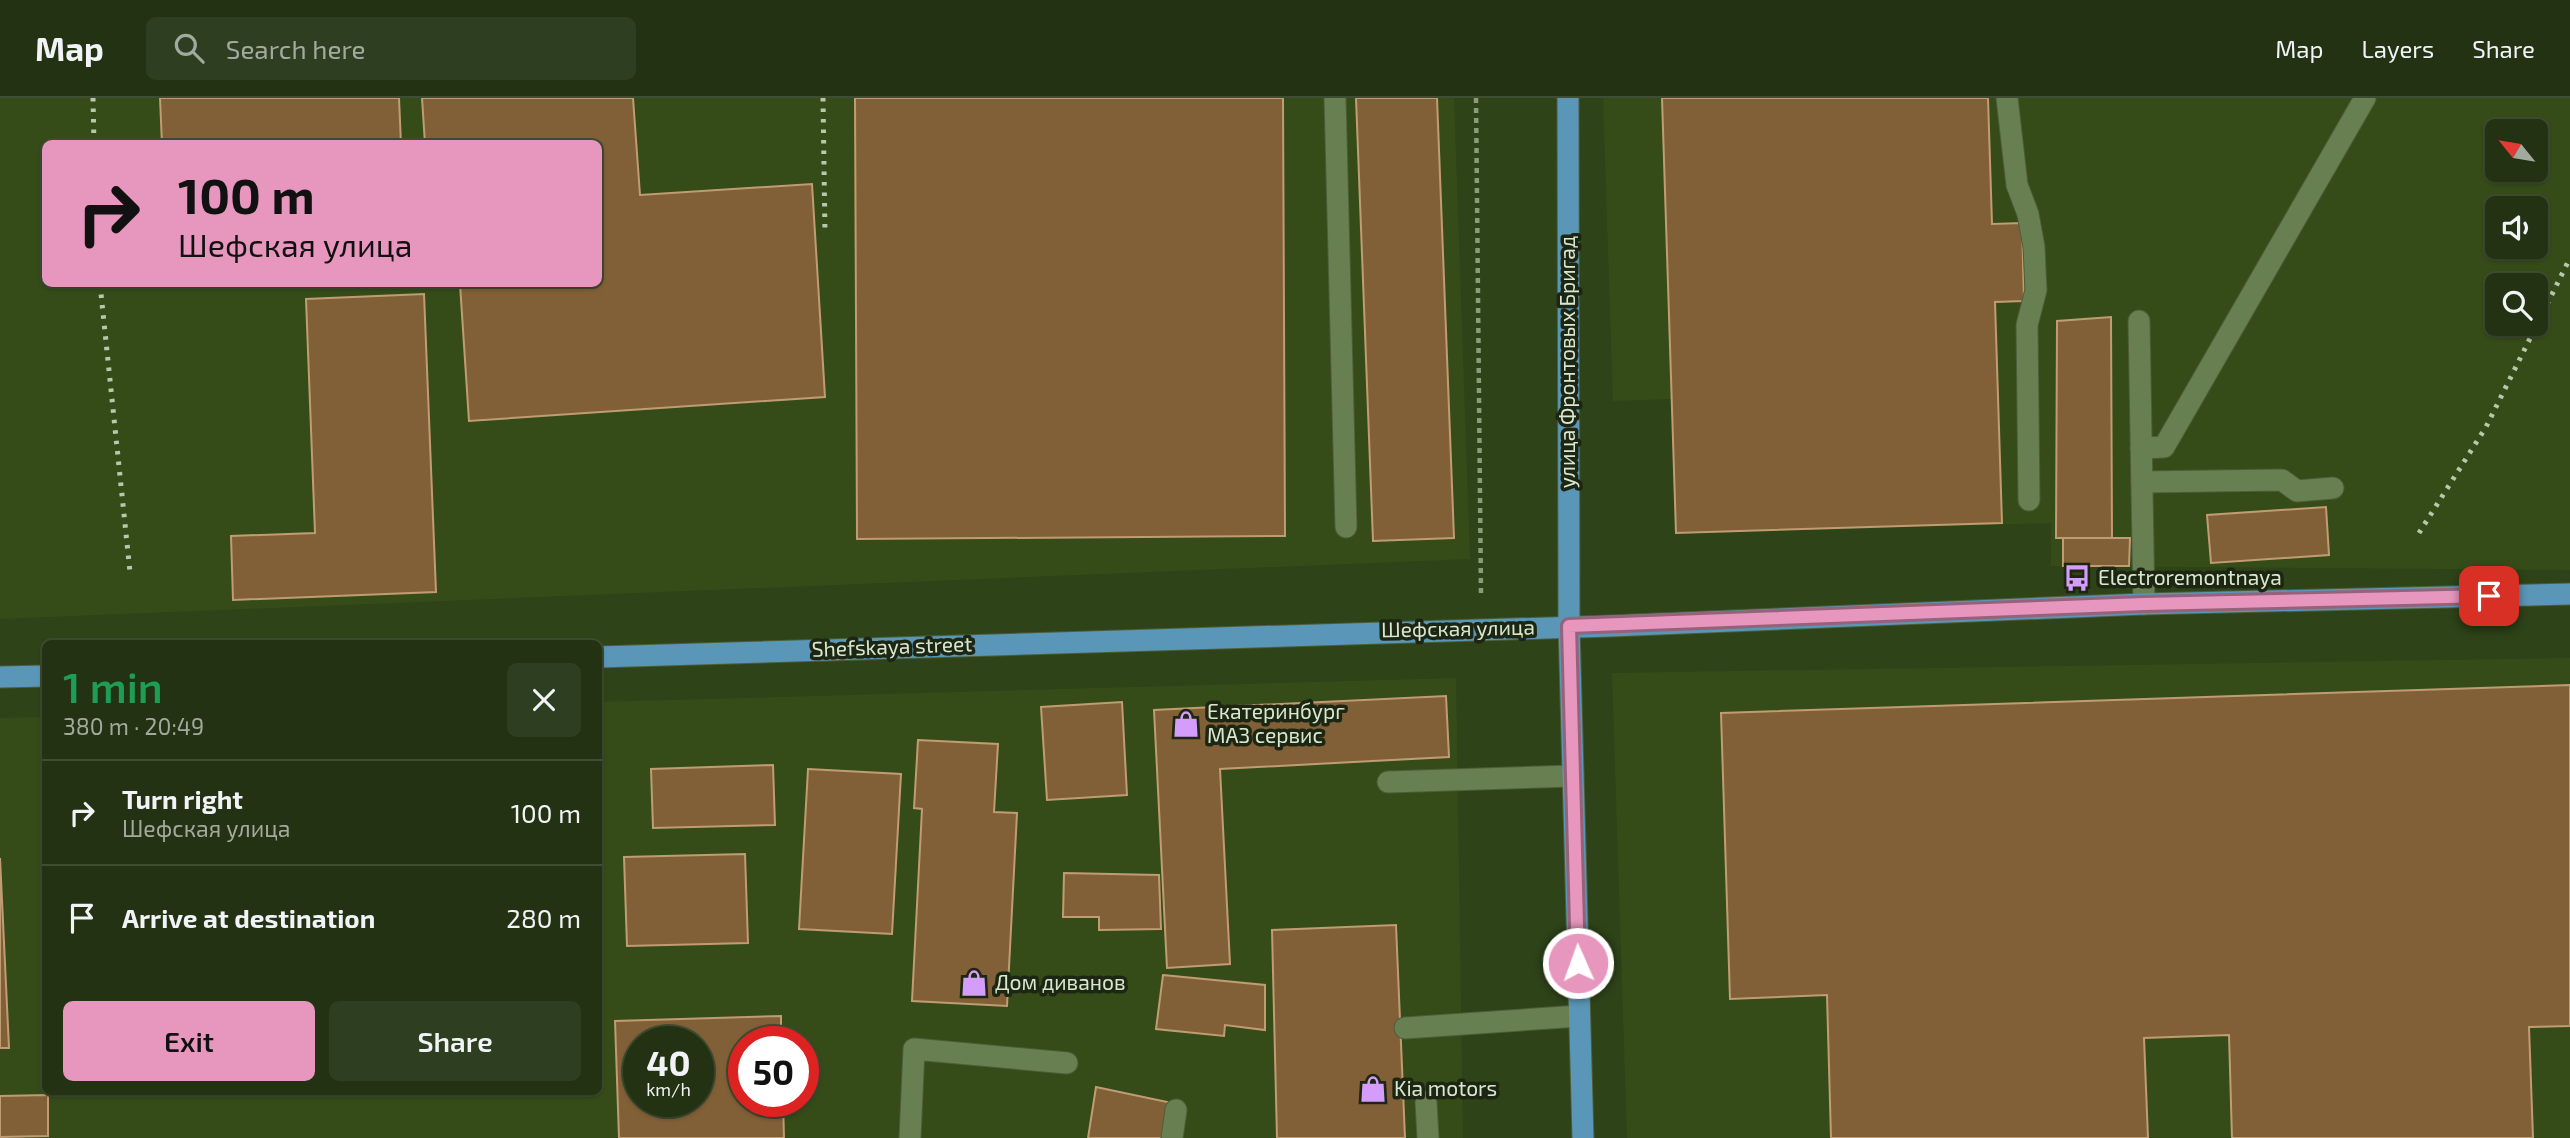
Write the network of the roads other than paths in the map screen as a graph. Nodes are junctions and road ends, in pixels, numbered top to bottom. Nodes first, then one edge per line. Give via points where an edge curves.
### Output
1 (1335, 98) edge
2 (1568, 98) edge
3 (2007, 98) edge
4 (2365, 98) edge
5 (2139, 321) dead end
6 (2141, 448) junction
7 (2142, 482) junction
8 (2333, 488) dead end
9 (2029, 500) dead end
10 (1346, 527) dead end
11 (2570, 594) edge
12 (2144, 604) junction
13 (1569, 626) junction
14 (602, 657) edge
15 (42, 676) edge
16 (0, 677) edge
17 (1572, 776) junction
18 (1388, 782) dead end
19 (1579, 1016) junction
20 (1405, 1028) dead end
21 (1066, 1063) dead end
22 (1426, 1102) dead end
23 (1176, 1110) dead end
24 (910, 1138) edge
25 (1172, 1138) edge
26 (1427, 1138) edge
27 (1583, 1138) edge

1 - 10 lane
2 - 13 main road, улица Фронтовых Бригад
3 - 9 lane via 2017,185 2034,247 2036,290 2027,325
4 - 6 lane via 2164,447
5 - 6 lane
6 - 7 lane
7 - 8 lane via 2282,480 2297,491
7 - 12 lane
11 - 12 main road, Шефская улица
12 - 13 main road, Шефская улица
13 - 14 main road, Шефская улица
13 - 17 main road
15 - 16 main road
17 - 18 lane
17 - 19 main road
19 - 20 lane
19 - 27 main road
21 - 24 lane via 914,1049
22 - 26 lane
23 - 25 lane

